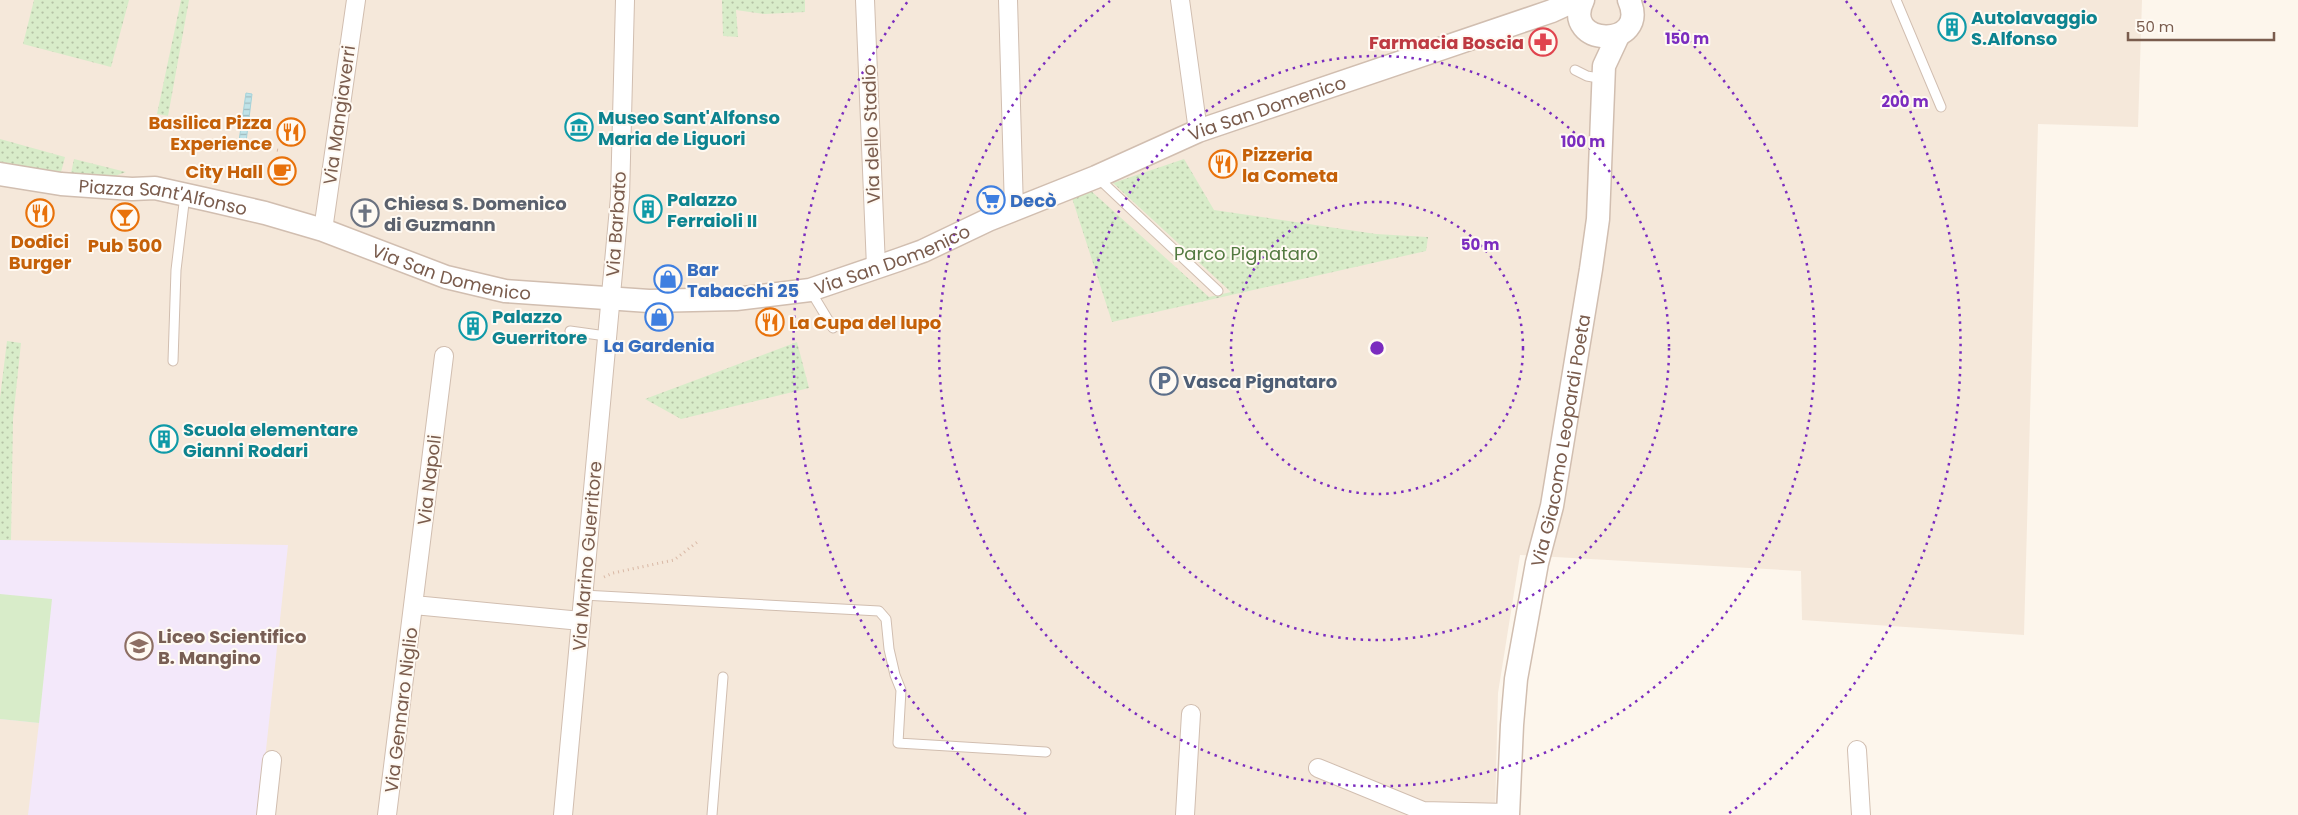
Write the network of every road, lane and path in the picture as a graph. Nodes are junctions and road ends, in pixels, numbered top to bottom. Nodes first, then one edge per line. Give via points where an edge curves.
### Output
1 (356, 0) edge
2 (625, 0) edge
3 (866, 0) edge
4 (1008, 0) edge
5 (1180, 0) edge
6 (1896, 0) edge
7 (1635, 3) edge
8 (1583, 13) edge
9 (1618, 36) junction
10 (1575, 70) dead end
11 (1604, 72) junction
12 (1941, 107) dead end
13 (1198, 131) junction
14 (0, 174) edge
15 (1096, 176) junction
16 (185, 194) junction
17 (1014, 210) junction
18 (323, 230) junction
19 (876, 267) junction
20 (810, 290) junction
21 (1218, 291) dead end
22 (611, 298) junction
23 (833, 328) dead end
24 (570, 331) dead end
25 (606, 336) junction
26 (444, 356) dead end
27 (173, 361) dead end
28 (700, 540) dead end
29 (600, 579) dead end
30 (583, 595) junction
31 (414, 605) junction
32 (581, 621) junction
33 (724, 677) dead end
34 (1191, 714) dead end
35 (1857, 750) dead end
36 (1046, 752) dead end
37 (272, 760) dead end
38 (1318, 768) dead end
39 (1508, 814) edge
40 (266, 815) edge
41 (388, 815) edge
42 (563, 815) edge
43 (712, 815) edge
44 (1185, 815) edge
45 (1861, 815) edge

1 - 18 street, Via Mangiaverri
2 - 22 street, Via Barbato via 620,197
3 - 19 street, Via dello Stadio
4 - 17 street
5 - 13 street
6 - 12 lane
7 - 9 street via 1629,24
8 - 9 street, Via San Domenico via 1605,38
8 - 11 street
8 - 13 street, Via San Domenico via 1552,11
9 - 11 street
10 - 11 lane via 1586,76
11 - 39 street, Via Giacomo Leopardi Poeta via 1598,219 1563,447 1516,679
13 - 15 street, Via San Domenico
14 - 16 street, Piazza Sant'Alfonso via 61,184 155,188
15 - 17 street, Via San Domenico
15 - 21 lane
16 - 18 street, Piazza Sant'Alfonso
16 - 27 lane via 176,270
17 - 19 street, Via San Domenico via 923,251
18 - 22 street, Via San Domenico via 446,277 505,291
19 - 20 street, Via San Domenico
20 - 22 street, Via San Domenico via 736,299 649,301
20 - 23 lane
22 - 25 street, Via Marino Guerritore
24 - 25 lane
25 - 30 street, Via Marino Guerritore
26 - 31 street, Via Napoli
28 - 29 path via 674,560 613,573
30 - 32 street, Via Marino Guerritore
30 - 36 lane via 879,611 886,619 895,675 901,690 898,742
31 - 32 street
31 - 41 street, Via Gennaro Niglio
32 - 42 street, Via Marino Guerritore
33 - 43 lane
34 - 44 street
35 - 45 street
37 - 40 street
38 - 39 street via 1424,811

